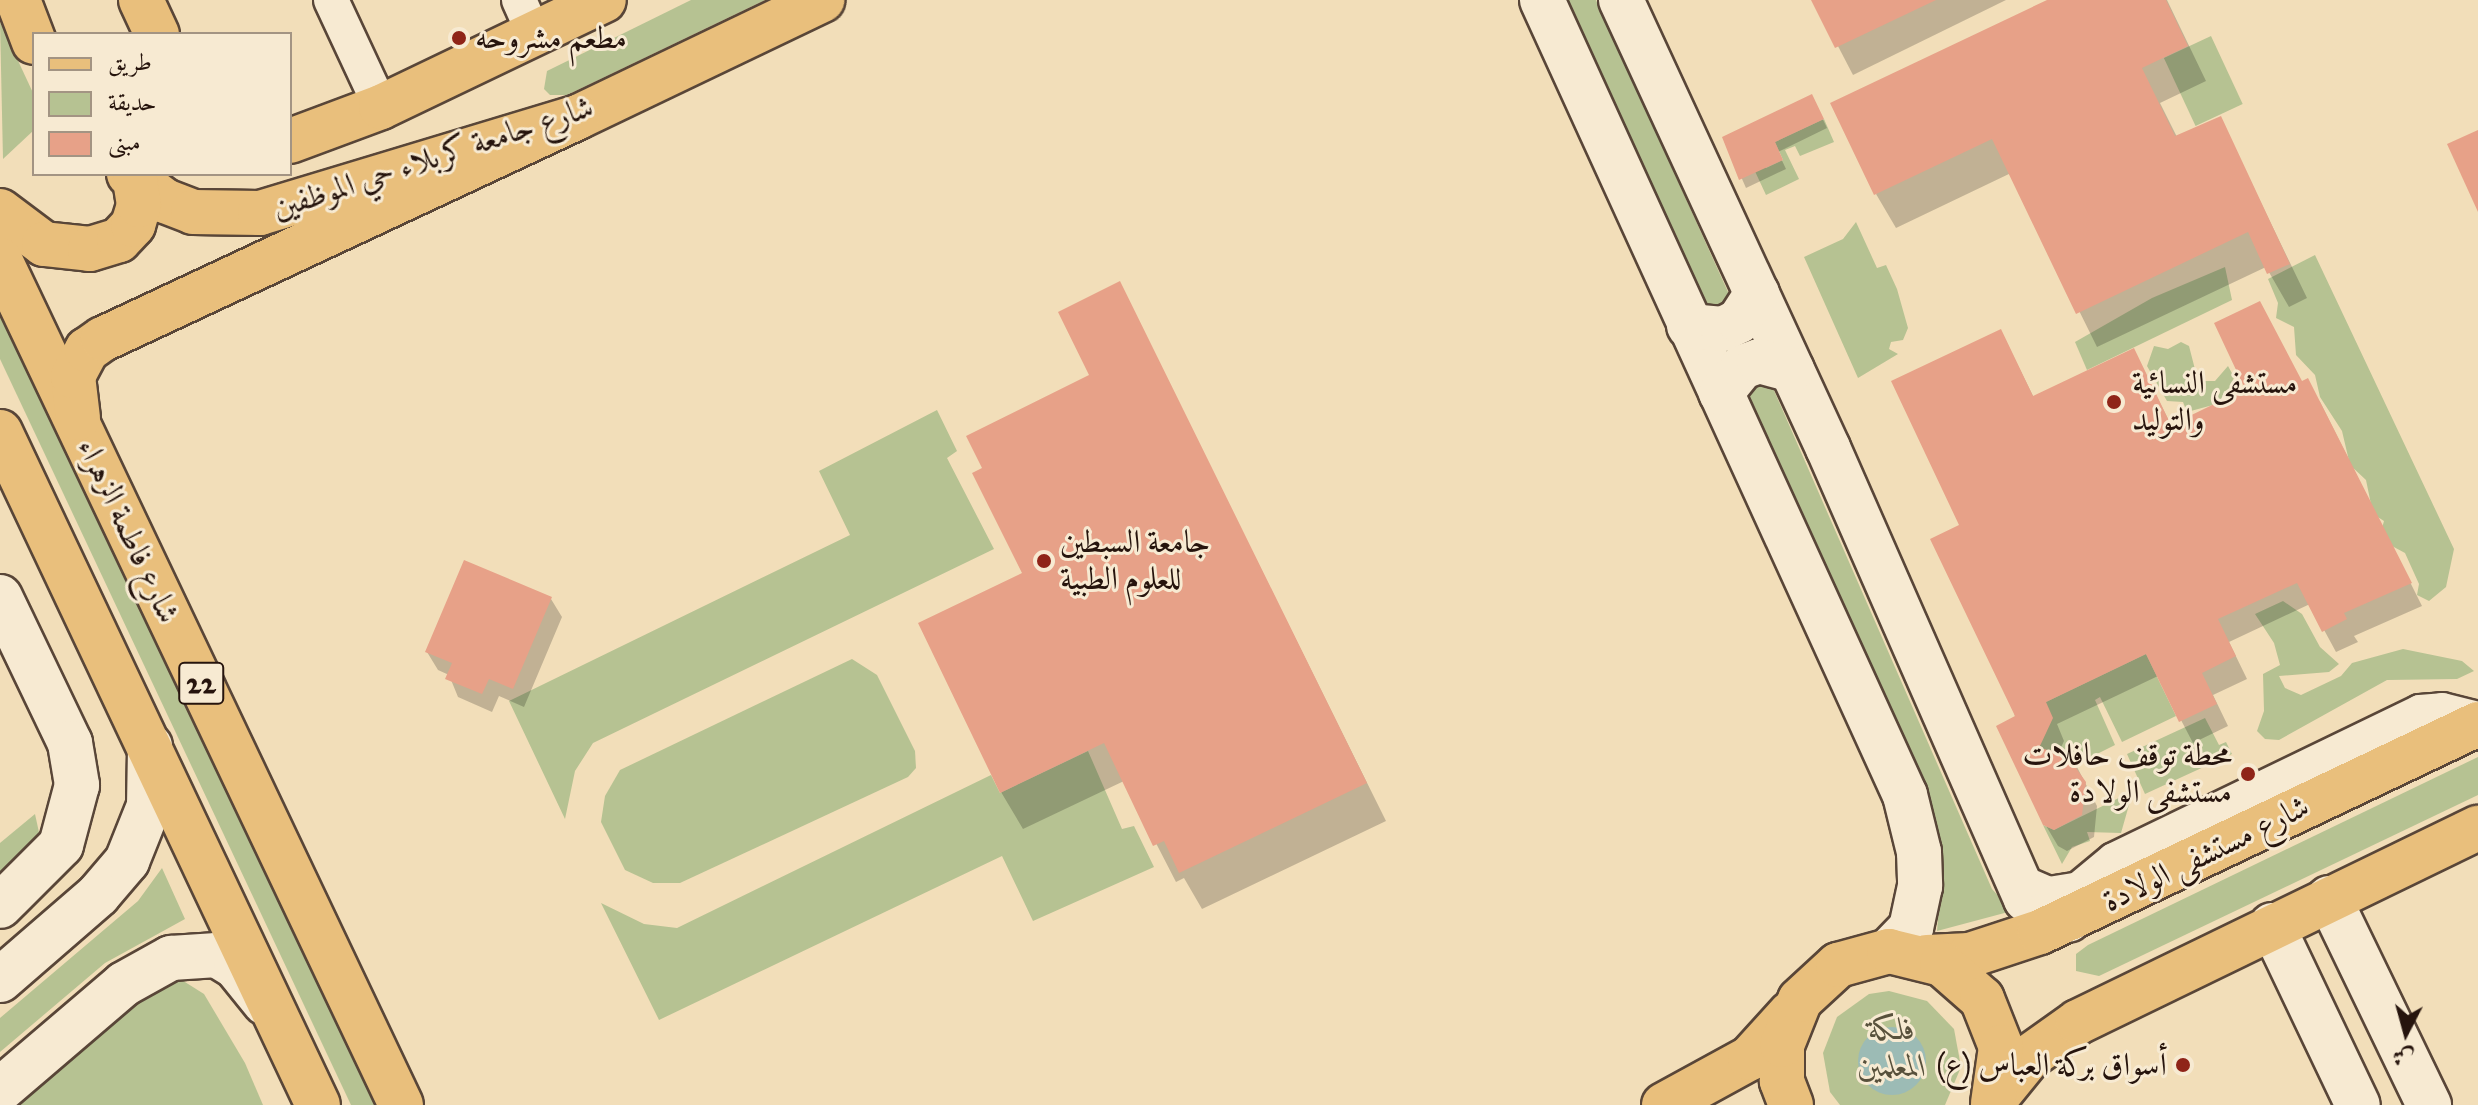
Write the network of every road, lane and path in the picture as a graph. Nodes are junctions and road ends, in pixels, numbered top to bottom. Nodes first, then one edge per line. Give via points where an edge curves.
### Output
1 (18, 0) edge
2 (141, 0) edge
3 (331, 0) edge
4 (604, 0) edge
5 (822, 0) edge
6 (1542, 0) edge
7 (1621, 0) edge
8 (527, 17) edge
9 (156, 32) edge
10 (32, 37) edge
11 (381, 107) junction
12 (578, 117) junction
13 (292, 140) edge
14 (132, 177) edge
15 (0, 211) edge
16 (0, 260) edge
17 (1757, 293) junction
18 (1689, 326) junction
19 (1792, 370) junction
20 (1721, 393) junction
21 (83, 435) junction
22 (5, 456) edge
23 (0, 597) edge
24 (2478, 721) edge
25 (150, 746) junction
26 (2478, 828) edge
27 (2018, 881) junction
28 (2329, 898) junction
29 (0, 906) edge
30 (2069, 920) junction
31 (2272, 925) junction
32 (1908, 954) junction
33 (0, 980) edge
34 (2369, 981) junction
35 (2312, 1009) junction
36 (1793, 1011) junction
37 (282, 1024) junction
38 (0, 1090) edge
39 (1994, 1102) edge
40 (318, 1105) edge
41 (401, 1105) edge
42 (1664, 1105) edge
43 (1791, 1105) edge
44 (2358, 1105) edge
45 (2429, 1105) edge

1 - 10 main road
2 - 9 main road
3 - 11 street
4 - 8 main road, شارع جامعة كربلاء حي الموظفين
5 - 12 main road, شارع جامعة كربلاء حي الموظفين
6 - 18 main road
7 - 17 main road
8 - 11 main road, شارع جامعة كربلاء حي الموظفين
11 - 13 main road, شارع جامعة كربلاء حي الموظفين
12 - 14 main road, شارع جامعة كربلاء حي الموظفين via 260,213 193,212
12 - 21 main road via 103,339 87,350 73,376 74,406
14 - 15 main road via 140,199 133,225 119,240 90,249 44,244
16 - 21 main road, شارع فاطمة الزهراء / 22
17 - 18 main road via 1739,321 1723,329
17 - 19 main road
18 - 20 main road
19 - 20 main road via 1776,363 1751,364 1729,378
19 - 27 main road
20 - 32 main road via 1890,758 1914,826 1921,867
21 - 41 main road, شارع فاطمة الزهراء / 22
22 - 25 main road, 22
23 - 29 main road via 75,764 69,826 34,878
24 - 27 street via 2436,709 2420,712 2114,860 2079,889 2049,894
24 - 30 main road, شارع مستشفى الولادة
25 - 33 main road via 151,791 140,834 119,874
25 - 37 main road, 22
26 - 28 main road
27 - 30 main road via 2037,912
28 - 31 main road
28 - 34 main road
30 - 32 main road, شارع مستشفى الولادة via 1985,952
31 - 35 main road
31 - 39 main road via 2068,1028 2029,1057
32 - 36 main road, شارع مستشفى الولادة via 1838,965 1817,980
32 - 39 main road via 1971,985 1991,1013 2001,1047
34 - 35 main road via 2343,967 2328,970 2310,995
34 - 45 main road
35 - 44 main road
36 - 42 main road, شارع مستشفى الولادة via 1750,1058
36 - 43 main road via 1781,1063
37 - 38 main road via 240,971 217,955 171,958 124,984
37 - 40 main road, 22

